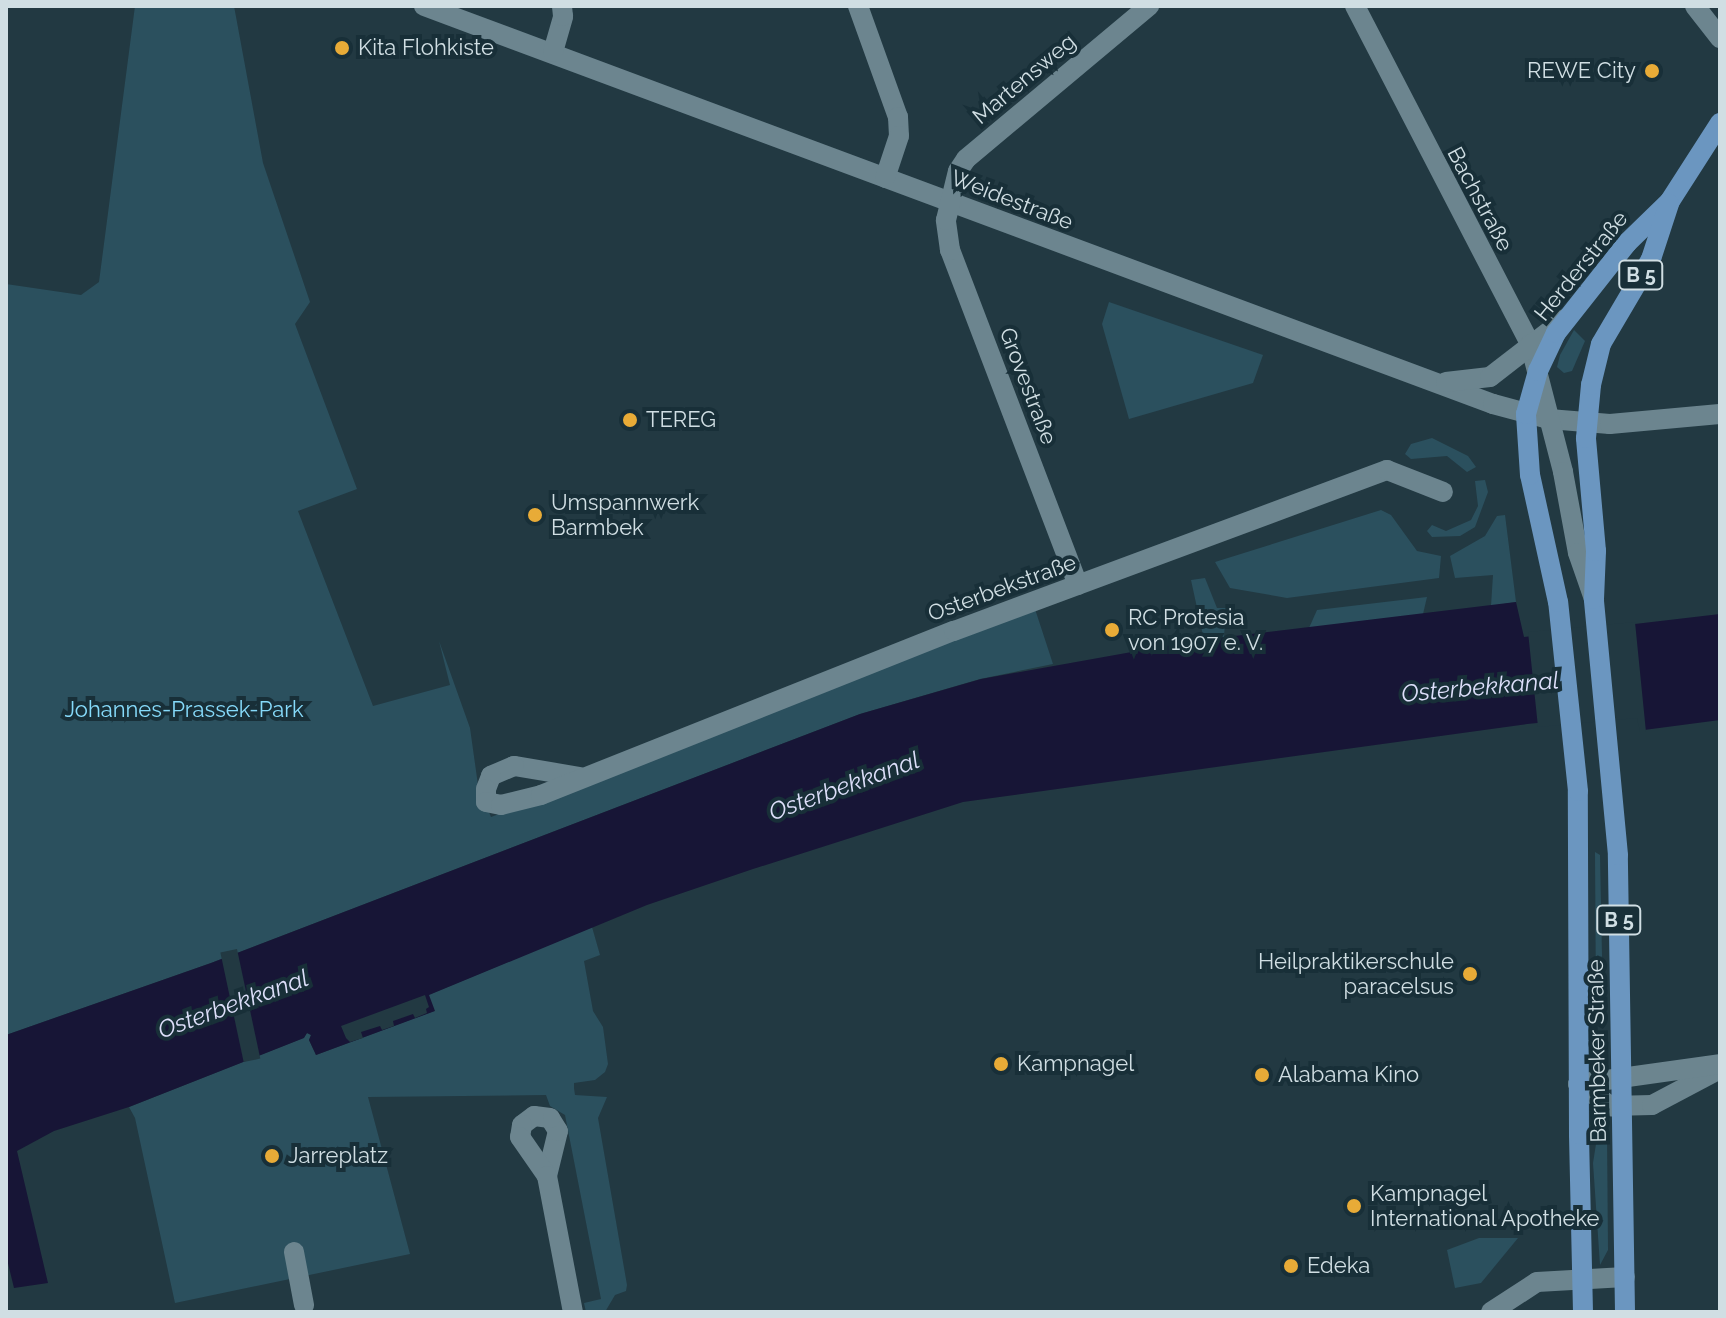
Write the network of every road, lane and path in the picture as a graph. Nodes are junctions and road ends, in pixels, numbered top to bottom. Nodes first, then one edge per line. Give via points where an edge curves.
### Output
1 (424, 6) edge
2 (562, 6) edge
3 (858, 6) edge
4 (1149, 6) edge
5 (1355, 6) edge
6 (1695, 6) edge
7 (1720, 38) edge
8 (553, 52) junction
9 (1720, 123) edge
10 (885, 178) junction
11 (1670, 201) junction
12 (949, 202) junction
13 (1569, 316) junction
14 (1530, 344) junction
15 (1538, 371) junction
16 (1430, 381) junction
17 (1526, 414) junction
18 (1720, 414) edge
19 (1549, 419) junction
20 (1587, 423) junction
21 (1443, 492) dead end
22 (1078, 585) junction
23 (1594, 599) junction
24 (580, 777) dead end
25 (1720, 1067) edge
26 (1622, 1079) junction
27 (1578, 1084) junction
28 (1623, 1108) junction
29 (547, 1176) dead end
30 (294, 1252) dead end
31 (1625, 1277) junction
32 (1583, 1279) junction
33 (304, 1305) dead end
34 (573, 1312) edge
35 (1491, 1312) edge
36 (1583, 1312) edge
37 (1625, 1312) edge

1 - 8 street, Weidestraße
2 - 8 street
3 - 10 street via 898,117 899,136
4 - 12 street, Martensweg via 966,159
5 - 14 street, Bachstraße
6 - 7 street
8 - 10 street, Weidestraße
9 - 11 main road, Herderstraße / B 5
10 - 12 street, Weidestraße
11 - 13 main road, Herderstraße / B 5 via 1627,243
11 - 20 main road, Herderstraße / B 5 via 1651,259 1601,344
12 - 16 street, Weidestraße
12 - 22 street, Grovestraße via 950,250
13 - 14 street
13 - 15 main road, Herderstraße / B 5
14 - 15 street, Bachstraße
14 - 16 street via 1490,377
15 - 17 main road, Herderstraße / B 5
15 - 19 street, Bachstraße
16 - 17 street, Weidestraße
17 - 19 street, Weidestraße
17 - 27 main road, Barmbeker Straße / B 5 via 1530,475 1558,602 1578,791
18 - 20 street, Weidestraße via 1633,424
19 - 20 street, Weidestraße
19 - 23 street, Bachstraße via 1578,553
20 - 23 main road, B 5
21 - 22 street, Osterbekstraße via 1387,470
22 - 24 street, Osterbekstraße
23 - 26 main road, Barmbeker Straße / B 5 via 1618,855
25 - 26 street
25 - 28 street via 1652,1105
26 - 27 street
26 - 28 main road, Barmbeker Straße / B 5
27 - 28 street
27 - 32 main road, Barmbeker Straße / B 5
28 - 31 main road, Barmbeker Straße / B 5
29 - 34 street
30 - 33 street
31 - 32 street
31 - 37 main road, Barmbeker Straße / B 5
32 - 35 street via 1537,1282
32 - 36 main road, Barmbeker Straße / B 5

